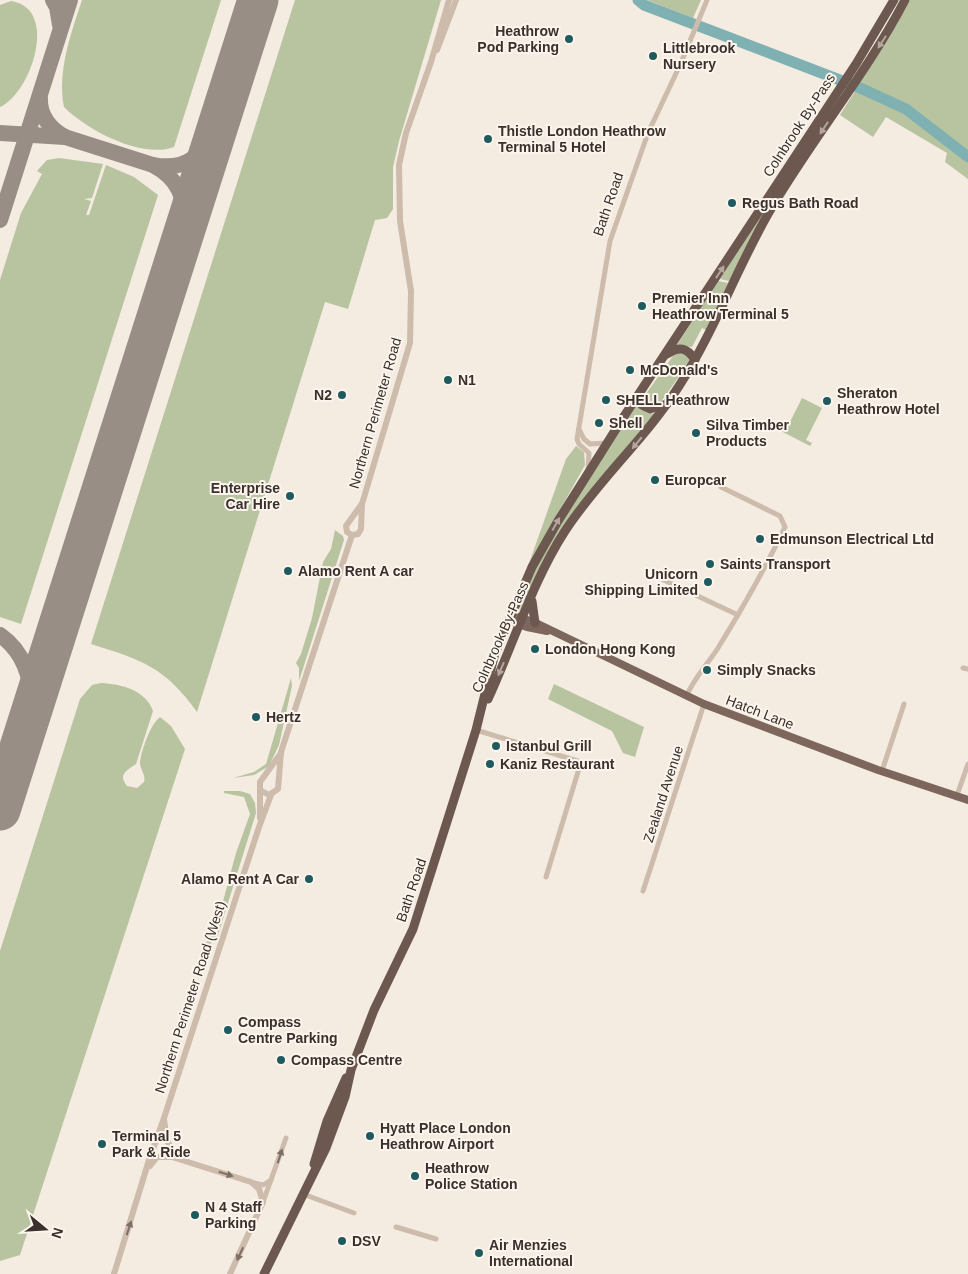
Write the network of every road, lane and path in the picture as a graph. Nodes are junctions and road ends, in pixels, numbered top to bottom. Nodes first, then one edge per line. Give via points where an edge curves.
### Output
1 (449, 0) edge
2 (456, 0) edge
3 (707, 0) edge
4 (894, 0) edge
5 (905, 0) edge
6 (431, 62) junction
7 (664, 356) junction
8 (695, 360) junction
9 (637, 397) junction
10 (667, 404) junction
11 (578, 429) junction
12 (608, 442) junction
13 (588, 475) junction
14 (721, 487) dead end
15 (362, 504) junction
16 (352, 520) junction
17 (360, 523) junction
18 (352, 536) junction
19 (653, 575) dead end
20 (532, 596) junction
21 (738, 614) junction
22 (510, 616) junction
23 (521, 621) junction
24 (535, 623) junction
25 (549, 631) junction
26 (686, 697) junction
27 (704, 704) junction
28 (904, 704) dead end
29 (481, 714) junction
30 (476, 730) junction
31 (281, 752) junction
32 (968, 764) edge
33 (882, 771) junction
34 (266, 776) junction
35 (278, 781) junction
36 (260, 790) junction
37 (271, 795) junction
38 (956, 798) junction
39 (968, 800) edge
40 (259, 827) junction
41 (546, 877) dead end
42 (643, 892) dead end
43 (164, 1118) junction
44 (286, 1138) dead end
45 (179, 1159) junction
46 (146, 1174) junction
47 (271, 1180) junction
48 (251, 1182) junction
49 (303, 1194) junction
50 (264, 1202) junction
51 (354, 1213) dead end
52 (396, 1227) dead end
53 (436, 1239) dead end
54 (114, 1274) edge
55 (230, 1274) edge
56 (264, 1274) edge

1 - 6 street
2 - 6 street
3 - 11 street, Bath Road via 648,133 608,248
7 -> 4 highway, Colnbrook By-Pass via 848,76
5 -> 8 highway, Colnbrook By-Pass via 854,85 769,212
6 - 15 street, Northern Perimeter Road via 402,149 398,199 412,291 410,343
7 - 8 highway via 682,348 688,350
7 - 9 highway, Colnbrook By-Pass
8 - 10 highway, Colnbrook By-Pass
9 - 10 highway via 650,409
9 - 12 highway, Colnbrook By-Pass
10 -> 20 highway, Colnbrook By-Pass via 572,522
11 - 12 street via 590,444
11 - 13 street, Bath Road via 578,443 589,455
12 - 13 highway, Colnbrook By-Pass
22 -> 13 highway, Colnbrook By-Pass via 532,567
14 - 21 street via 780,516 786,527
15 - 16 street, Northern Perimeter Road
15 - 17 street, Northern Perimeter Road
16 - 17 street
16 - 18 street via 346,529
17 - 18 street via 360,532
18 - 31 street
19 - 21 street
20 - 23 highway, Colnbrook By-Pass
20 - 24 highway
21 - 26 street via 694,678
22 - 23 main road, Hatch Lane
22 - 29 highway, Colnbrook By-Pass via 493,661
23 - 24 main road, Hatch Lane
23 - 25 main road, Hatch Lane
23 -> 29 highway, Colnbrook By-Pass
24 - 25 main road, Hatch Lane
25 - 26 main road, Hatch Lane
26 - 27 main road, Hatch Lane
27 - 33 main road, Hatch Lane
27 - 42 street, Zealand Avenue
28 - 33 street
29 - 30 highway, Bath Road
30 - 41 street via 581,762
30 - 49 highway, Bath Road via 412,929 374,1010 326,1148
31 - 34 street
31 - 35 street
32 - 38 street
33 - 38 main road, Hatch Lane
34 - 35 street via 274,776
34 - 36 street via 260,782
35 - 37 street via 278,789
36 - 37 street
36 - 40 street, Northern Perimeter Road (West)
37 - 40 street, Northern Perimeter Road (West)
38 - 39 main road, Hatch Lane
40 - 43 street, Northern Perimeter Road (West)
43 - 45 street via 167,1141
43 - 46 street, Northern Perimeter Road (West)
47 -> 44 street
45 - 46 street via 157,1157
45 -> 48 street
54 -> 46 street
47 - 48 street via 263,1185
47 - 50 street
48 - 50 street via 260,1189
49 - 51 street
49 - 56 highway, Bath Road
50 -> 55 street
52 - 53 street

